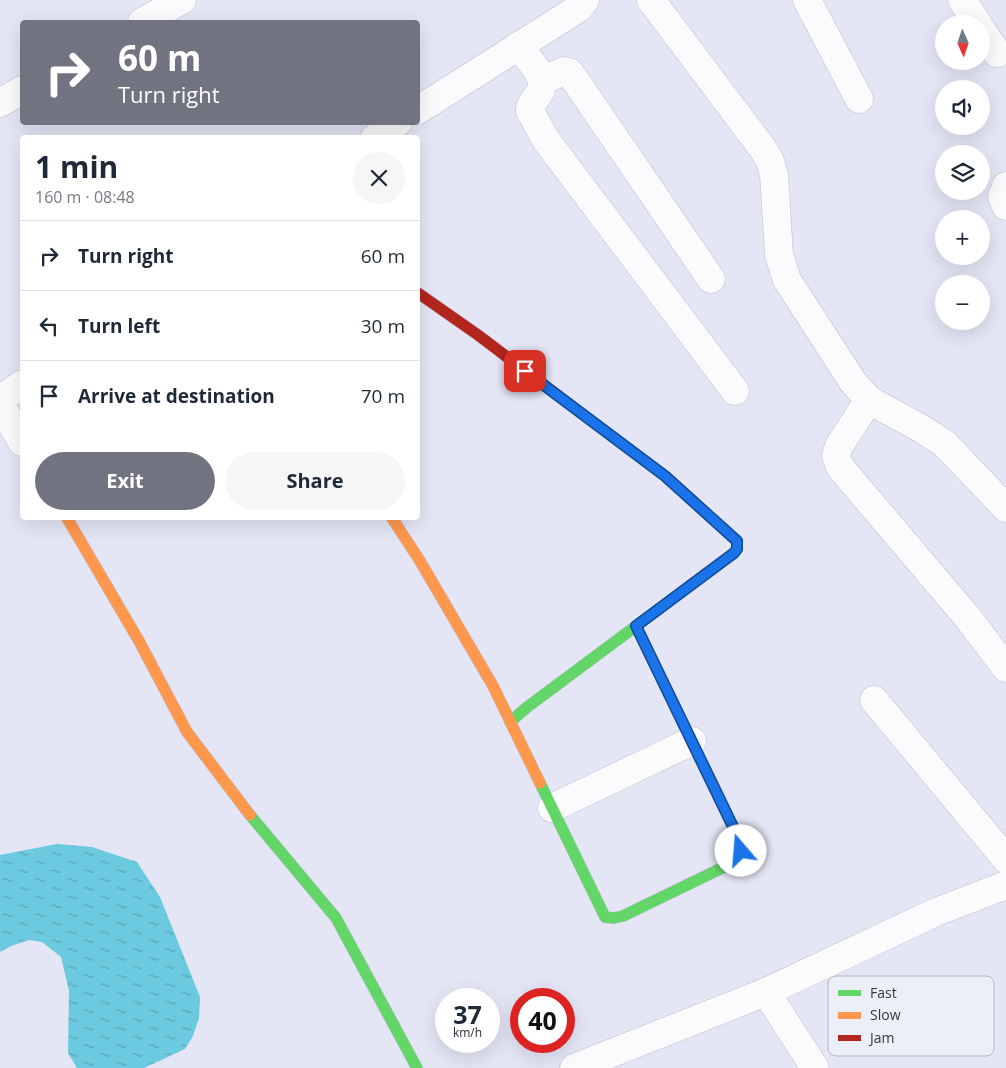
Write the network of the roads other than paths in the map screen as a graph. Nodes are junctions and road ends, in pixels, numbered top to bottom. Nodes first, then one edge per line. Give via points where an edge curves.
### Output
1 (182, 0) edge
2 (585, 0) edge
3 (651, 0) edge
4 (807, 0) edge
5 (962, 0) edge
6 (972, 15) edge
7 (146, 20) edge
8 (990, 42) edge
9 (518, 46) junction
10 (997, 53) dead end
11 (542, 81) junction
12 (20, 91) edge
13 (859, 99) dead end
14 (0, 103) edge
15 (420, 109) edge
16 (394, 125) edge
17 (379, 135) edge
18 (1006, 186) edge
19 (1006, 206) edge
20 (710, 279) dead end
21 (420, 294) edge
22 (20, 385) edge
23 (734, 391) dead end
24 (0, 400) edge
25 (869, 400) junction
26 (0, 404) edge
27 (20, 439) edge
28 (1006, 508) edge
29 (67, 520) edge
30 (393, 520) edge
31 (636, 626) junction
32 (1006, 668) edge
33 (874, 700) dead end
34 (510, 722) junction
35 (692, 741) junction
36 (552, 808) junction
37 (1006, 860) edge
38 (1006, 885) edge
39 (766, 992) junction
40 (417, 1068) edge
41 (574, 1068) edge
42 (815, 1068) edge

1 - 7 street
2 - 9 street via 579,8
3 - 25 street via 770,161 774,175 779,255 787,280 853,382
4 - 13 street
5 - 6 street
8 - 10 street
9 - 11 street
9 - 15 street
11 - 20 street via 564,71 569,72
11 - 23 street via 541,90 529,107 546,140
12 - 14 street
16 - 17 street
18 - 19 street via 1002,197
21 - 31 street via 665,476 737,541 734,553
22 - 24 street
25 - 28 street via 945,444
25 - 32 street via 839,446 836,456 840,467 968,618
26 - 27 street
29 - 40 street via 188,732 230,791 336,918
30 - 34 street via 493,686
31 - 34 street
31 - 35 street
33 - 37 street
34 - 36 street
35 - 36 street
35 - 36 street via 738,837 741,851 726,866 623,916 605,917
38 - 39 street via 936,912
39 - 41 street
39 - 42 street

